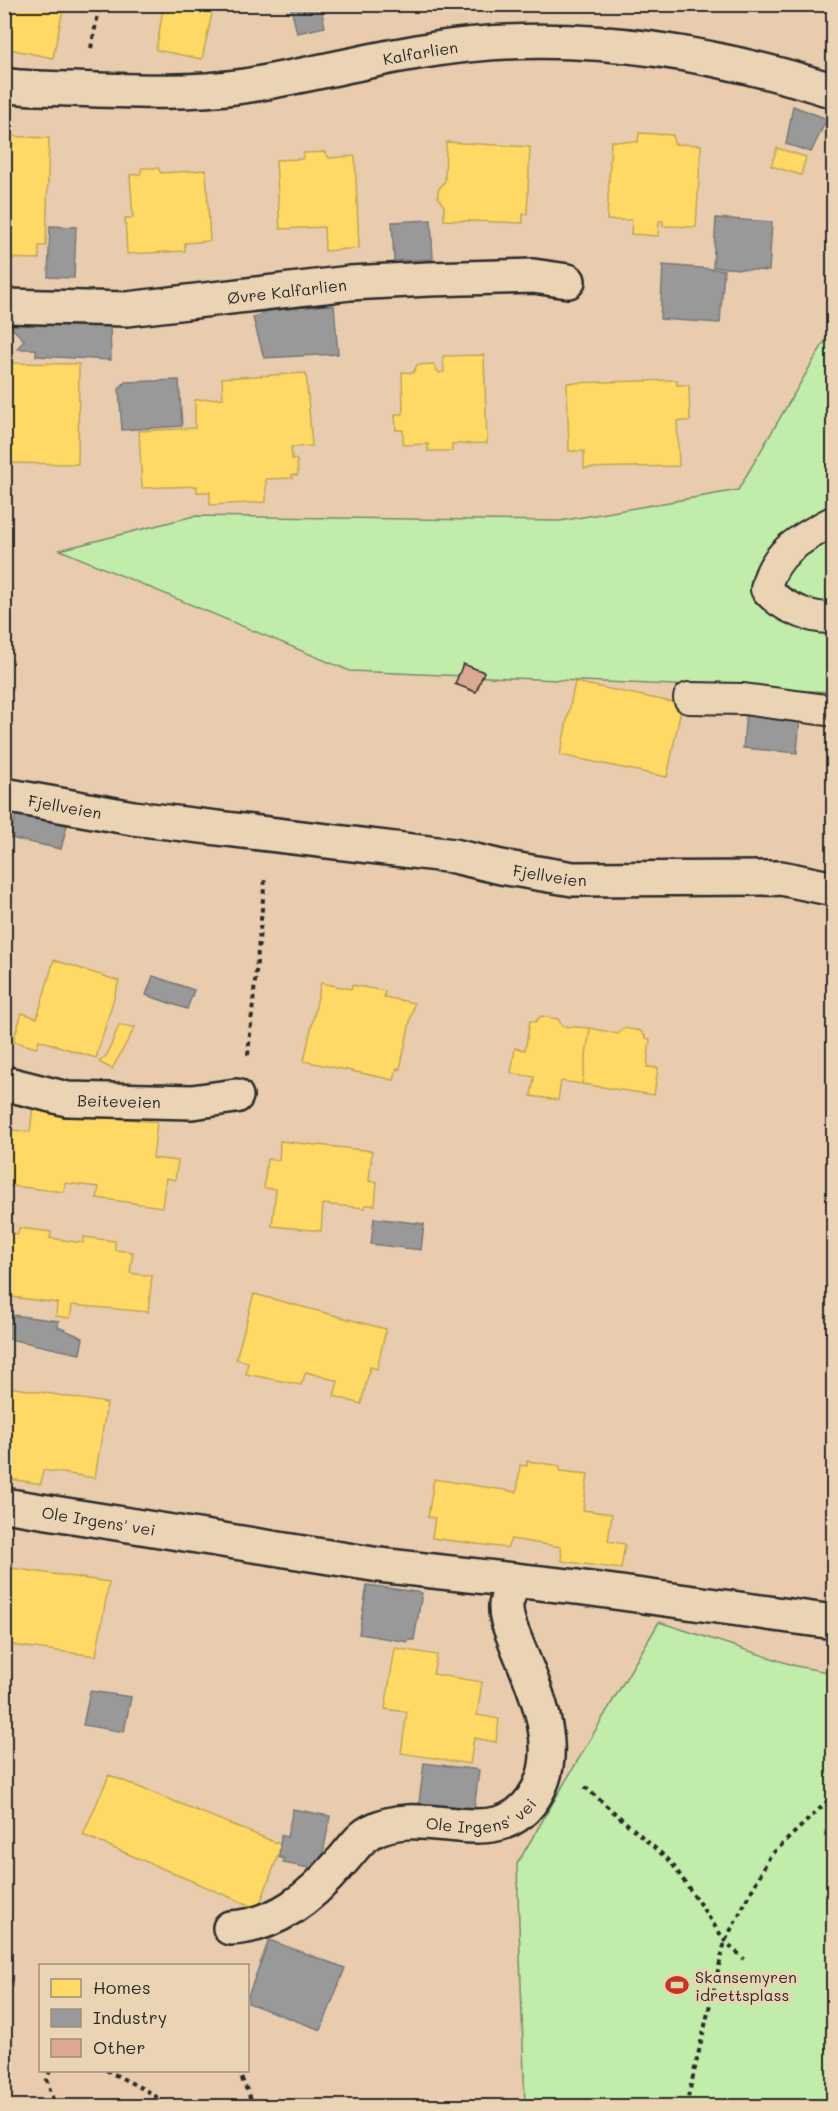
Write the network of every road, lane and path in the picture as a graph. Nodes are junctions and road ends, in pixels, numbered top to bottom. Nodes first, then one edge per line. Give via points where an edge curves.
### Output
1 (100, 4) edge
2 (89, 58) dead end
3 (4, 86) edge
4 (834, 91) edge
5 (568, 280) dead end
6 (4, 306) edge
7 (834, 521) edge
8 (834, 618) edge
9 (689, 698) dead end
10 (834, 711) edge
11 (4, 795) edge
12 (268, 832) junction
13 (834, 889) edge
14 (4, 1083) edge
15 (236, 1096) joint
16 (4, 1506) edge
17 (515, 1580) junction
18 (834, 1622) edge
19 (549, 1755) junction
20 (834, 1795) edge
21 (230, 1928) dead end
22 (725, 1941) junction
23 (744, 1959) dead end
24 (49, 2072) edge
25 (110, 2072) edge
26 (239, 2072) edge
27 (55, 2106) edge
28 (169, 2106) edge
29 (254, 2106) edge
30 (686, 2106) edge

1 - 2 path
3 - 4 street, Kalfarlien via 205,90 419,52 526,40 585,42 687,54
5 - 6 street, Øvre Kalfarlien via 533,276 350,283 127,309
7 - 8 lane via 788,548 776,560 766,589 775,600 799,611
9 - 10 lane via 743,699
11 - 12 street, Fjellveien via 133,818
12 - 13 street, Fjellveien via 454,856 573,879 781,878
12 - 15 path via 245,1084
14 - 15 street, Beiteveien via 67,1099 192,1102
16 - 17 street, Ole Irgens' vei via 379,1565
17 - 18 street, Ole Irgens' vei
17 - 19 street, Ole Irgens' vei via 506,1605 509,1625 537,1697
19 - 21 street, Ole Irgens' vei via 539,1789 510,1821 478,1826 412,1821 384,1825 360,1840 302,1901 268,1921
19 - 22 path via 671,1862
20 - 22 path via 770,1856
22 - 23 path
22 - 30 path
24 - 27 path via 47,2080
25 - 28 path
26 - 29 path

